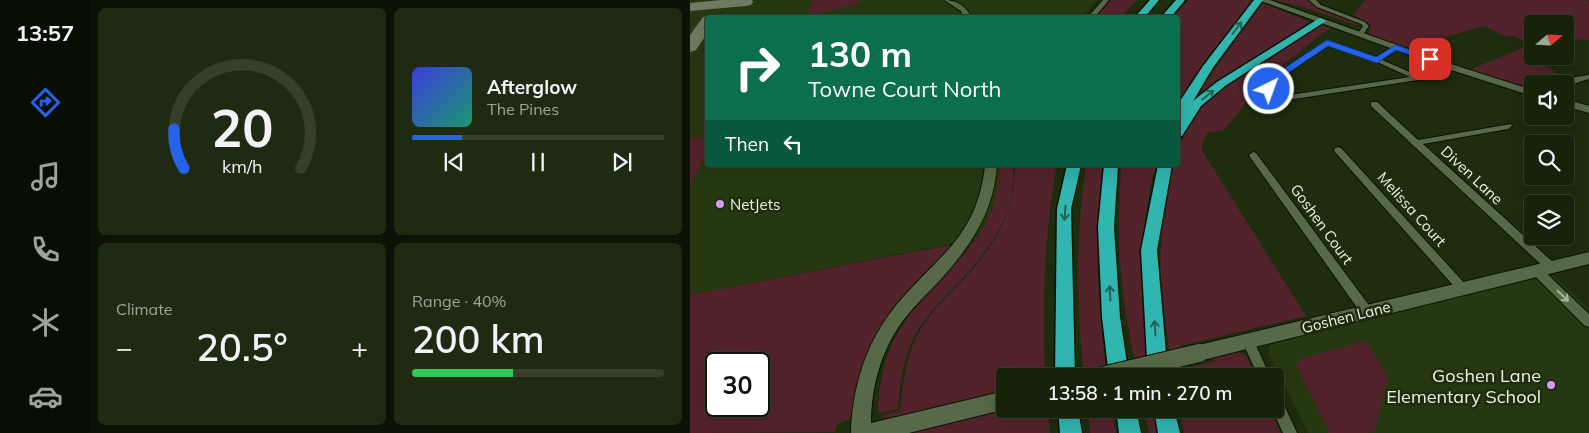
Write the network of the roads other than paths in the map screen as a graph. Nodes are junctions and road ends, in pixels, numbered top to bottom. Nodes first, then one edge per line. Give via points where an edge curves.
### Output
1 (948, 0) edge
2 (1106, 0) edge
3 (1144, 0) edge
4 (1155, 0) edge
5 (1181, 0) edge
6 (1312, 0) edge
7 (1258, 2) edge
8 (966, 15) edge
9 (1093, 15) edge
10 (1134, 15) edge
11 (1141, 15) edge
12 (1167, 15) edge
13 (1320, 21) junction
14 (1360, 35) junction
15 (1396, 47) junction
16 (1377, 60) junction
17 (1444, 74) dead end
18 (1589, 77) edge
19 (1418, 78) junction
20 (1574, 81) edge
21 (1524, 89) edge
22 (1374, 104) dead end
23 (1574, 105) edge
24 (1589, 110) edge
25 (1180, 115) edge
26 (1508, 126) dead end
27 (1180, 130) edge
28 (1416, 143) junction
29 (1338, 150) dead end
30 (1253, 155) dead end
31 (991, 167) edge
32 (1074, 167) edge
33 (1111, 167) edge
34 (1165, 167) edge
35 (1589, 258) edge
36 (1543, 269) junction
37 (1463, 289) junction
38 (1367, 312) junction
39 (1589, 322) edge
40 (1248, 341) junction
41 (1065, 368) edge
42 (1118, 368) edge
43 (1136, 368) edge
44 (1157, 368) edge
45 (1260, 368) edge
46 (996, 402) edge
47 (1069, 418) edge
48 (1128, 418) edge
49 (1166, 418) edge
50 (1283, 418) edge
51 (860, 433) edge
52 (870, 433) edge
53 (1071, 433) edge
54 (1130, 433) edge
55 (1169, 433) edge
56 (1290, 433) edge

1 - 8 street
2 - 9 street
3 - 10 highway
4 - 11 highway
5 - 12 highway
6 - 14 street via 1318,6 1363,23 1366,29
7 - 13 street
25 -> 7 highway via 1184,104
13 - 14 street
27 -> 13 highway via 1197,104 1221,84
14 - 15 street
15 - 16 street
15 - 21 street
16 - 19 street
16 - 19 street via 1327,43 1277,77 1269,89 1281,99
17 - 19 street
18 - 20 street
22 - 28 street, Diven Lane
23 - 24 street
26 - 28 street
28 - 36 street, Diven Lane
29 - 37 street, Melissa Court
30 - 38 street, Goshen Court
31 - 51 street via 991,186 965,242 892,324 863,398
32 -> 41 highway via 1064,209
42 -> 33 highway via 1111,317 1106,227
44 -> 34 highway via 1150,250
35 - 36 street, Goshen Lane
36 - 37 street, Goshen Lane
36 -> 39 street, Diven Lane
37 - 38 street, Goshen Lane
38 - 40 street, Goshen Lane
40 - 43 street, Goshen Lane, bridge
40 - 45 street
46 - 52 street
47 - 53 highway
48 - 54 highway
49 - 55 highway
50 - 56 street

